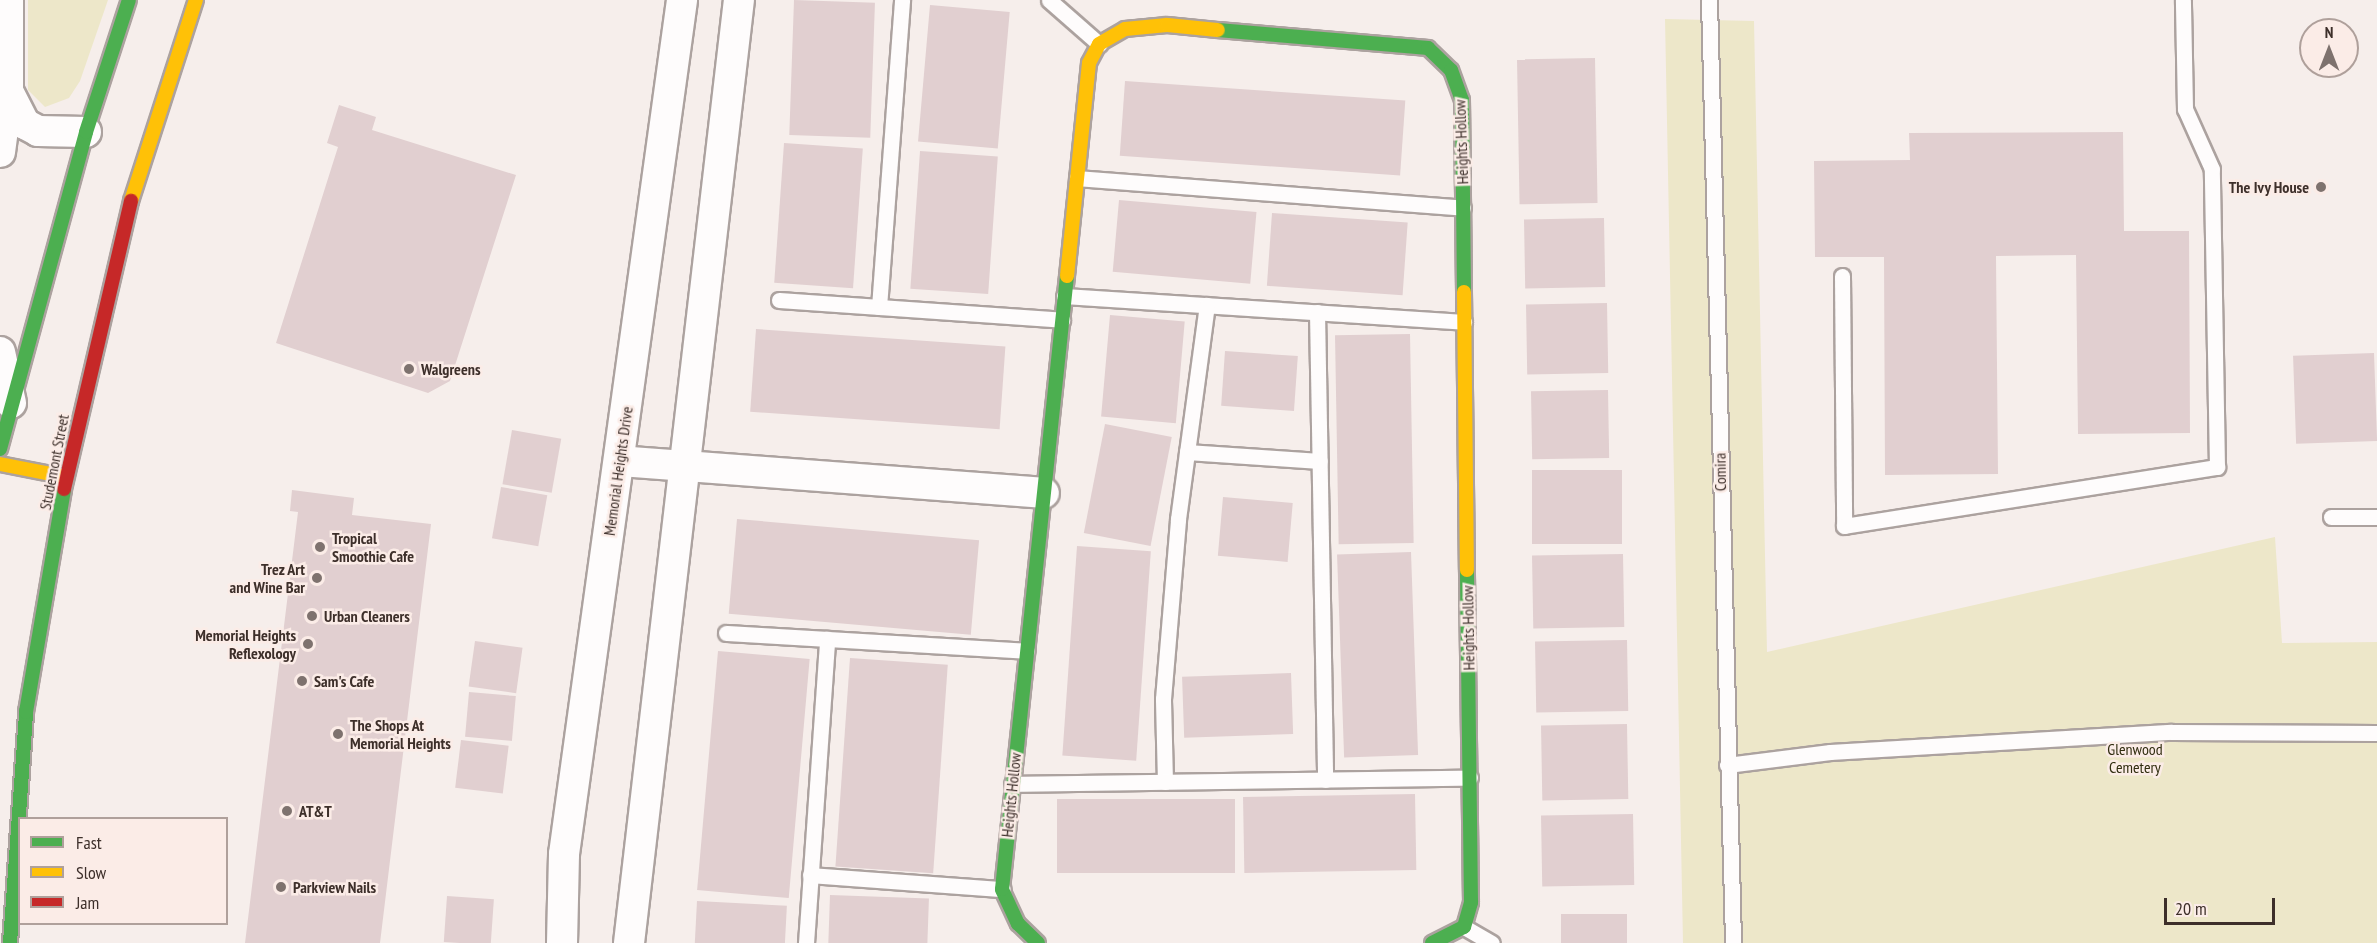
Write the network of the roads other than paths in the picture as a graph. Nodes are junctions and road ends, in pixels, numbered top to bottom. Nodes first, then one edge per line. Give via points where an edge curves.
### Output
1 (8, 0) edge
2 (129, 0) edge
3 (196, 0) edge
4 (682, 0) edge
5 (739, 0) edge
6 (902, 0) edge
7 (1049, 0) edge
8 (1709, 0) edge
9 (2183, 0) edge
10 (1099, 44) junction
11 (8, 91) junction
12 (86, 132) junction
13 (0, 152) edge
14 (1077, 178) junction
15 (1463, 208) junction
16 (1842, 276) dead end
17 (1064, 296) junction
18 (779, 300) dead end
19 (1207, 305) junction
20 (879, 307) junction
21 (1317, 312) junction
22 (1062, 320) junction
23 (1464, 321) junction
24 (0, 352) edge
25 (11, 403) junction
26 (0, 448) edge
27 (1187, 452) junction
28 (619, 461) junction
29 (1320, 461) junction
30 (0, 464) edge
31 (687, 466) junction
32 (66, 477) junction
33 (1044, 493) junction
34 (2331, 517) dead end
35 (2377, 517) edge
36 (726, 633) dead end
37 (827, 639) junction
38 (1026, 651) junction
39 (2377, 733) edge
40 (1727, 765) junction
41 (1470, 778) junction
42 (1326, 780) junction
43 (1165, 782) junction
44 (1012, 784) junction
45 (19, 817) edge
46 (18, 828) edge
47 (810, 875) junction
48 (1002, 889) junction
49 (1464, 927) junction
50 (10, 943) edge
51 (562, 943) edge
52 (629, 943) edge
53 (806, 943) edge
54 (1037, 943) edge
55 (1432, 943) edge
56 (1492, 943) edge
57 (1733, 943) edge

1 - 11 street
2 - 12 street
3 - 32 street, Studemont Street via 117,245
4 - 28 street, Memorial Heights Drive
5 - 31 street
6 - 20 lane
7 - 10 lane
8 - 40 lane, Comira
9 - 16 lane via 2185,109 2212,169 2217,467 1844,526
10 - 14 street, Heights Hollow via 1089,63
10 - 15 street, Heights Hollow via 1125,29 1167,24 1428,48 1451,70 1462,100
11 - 12 street via 24,124 38,131
11 - 13 street
12 - 25 street
14 - 15 lane
14 - 17 street, Heights Hollow
15 - 23 street, Heights Hollow
17 - 19 lane
17 - 22 street, Heights Hollow
18 - 20 lane
19 - 21 lane
19 - 27 lane
20 - 22 lane
21 - 23 lane
21 - 29 lane
22 - 33 street, Heights Hollow
23 - 41 street, Heights Hollow
24 - 25 street
25 - 26 street
27 - 29 lane
27 - 43 lane via 1163,699
28 - 31 street
28 - 51 street, Memorial Heights Drive via 564,854
29 - 42 lane
30 - 32 street
31 - 33 street
31 - 52 street
32 - 45 street, Studemont Street via 26,712
33 - 38 street, Heights Hollow
34 - 35 lane
36 - 37 lane
37 - 38 lane
37 - 47 lane
38 - 44 street, Heights Hollow
39 - 40 lane via 2171,732 1830,752
40 - 57 lane, Comira
41 - 42 lane
41 - 49 street, Heights Hollow via 1471,902
42 - 43 lane
43 - 44 lane
44 - 48 street, Heights Hollow
46 - 50 street, Studemont Street
47 - 48 lane
47 - 53 lane
48 - 54 street via 1018,924
49 - 55 street
49 - 56 lane

